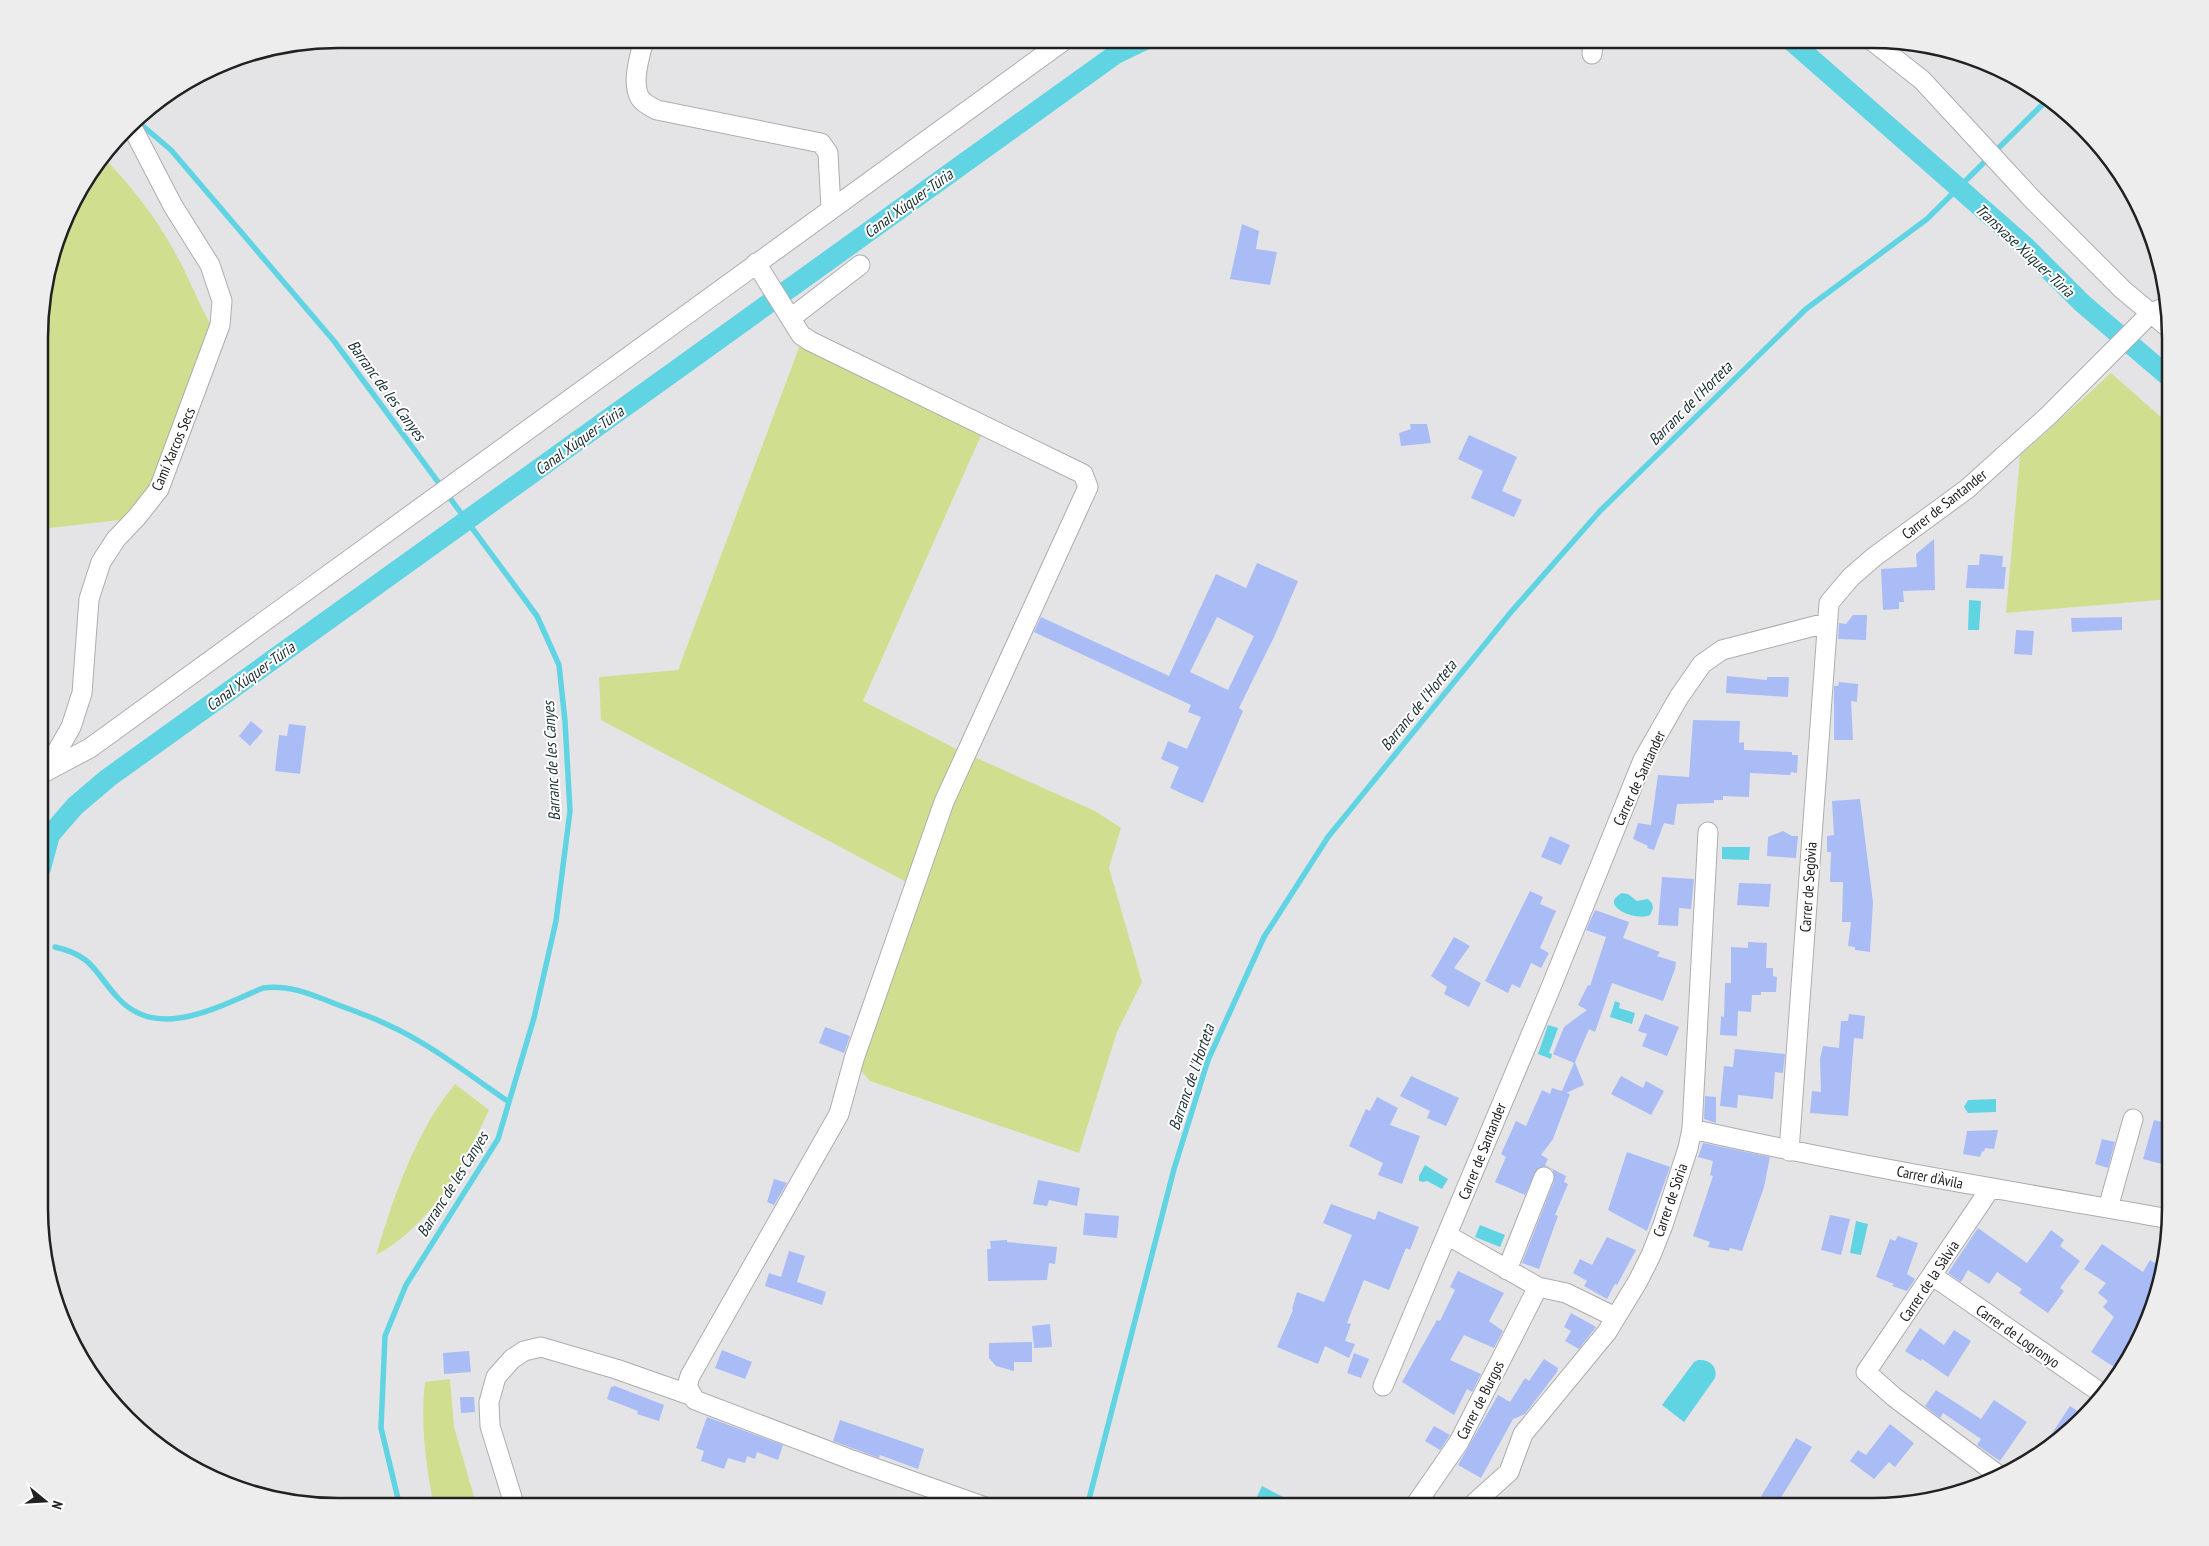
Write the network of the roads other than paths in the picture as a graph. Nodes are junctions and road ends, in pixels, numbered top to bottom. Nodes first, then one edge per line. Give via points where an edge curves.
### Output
1 (642, 48) edge
2 (1053, 48) edge
3 (1881, 48) edge
4 (134, 130) edge
5 (831, 208) junction
6 (756, 263) junction
7 (860, 265) dead end
8 (2159, 309) edge
9 (788, 315) junction
10 (1826, 623) junction
11 (47, 761) edge
12 (47, 771) edge
13 (1708, 832) dead end
14 (2132, 1119) dead end
15 (1692, 1129) junction
16 (1789, 1151) junction
17 (1544, 1178) dead end
18 (1990, 1189) junction
19 (2108, 1208) junction
20 (2162, 1217) edge
21 (1447, 1236) junction
22 (1507, 1270) junction
23 (1933, 1276) junction
24 (1538, 1287) junction
25 (1615, 1317) junction
26 (1383, 1386) dead end
27 (2097, 1390) edge
28 (690, 1395) junction
29 (1994, 1471) edge
30 (512, 1498) edge
31 (960, 1498) edge
32 (1420, 1498) edge
33 (1480, 1498) edge

1 - 5 street via 637,72 640,98 657,110 821,143 828,153
2 - 5 street
3 - 8 street via 1922,80 2123,290
4 - 11 street, Camí Xarcos Secs via 173,206 210,265 222,301 220,325 159,489 116,539 101,562 89,599 82,693 71,727 56,753
5 - 6 street
6 - 9 street
6 - 12 street via 90,748
7 - 9 street
8 - 10 street, Carrer de Santander via 1966,489 1874,557 1851,578 1829,603
9 - 28 street via 801,335 810,341 1082,474 1088,487 944,802 854,1059 839,1114 690,1376 687,1386
10 - 16 street, Carrer de Segòvia
10 - 21 street, Carrer de Santander via 1722,650 1702,664 1686,685 1643,760
13 - 15 street, Carrer de Sòria
14 - 19 street
15 - 16 street, Carrer d'Àvila
15 - 25 street, Carrer de Sòria via 1651,1255
16 - 18 street, Carrer d'Àvila
17 - 22 street
18 - 19 street, Carrer d'Àvila
18 - 23 street, Carrer de la Sàlvia
19 - 20 street, Carrer d'Àvila
21 - 22 street
21 - 26 street, Carrer de Santander
22 - 24 street
23 - 27 street, Carrer de Logronyo
23 - 29 street, Carrer de la Sàlvia via 1866,1372 1894,1397
24 - 25 street via 1566,1293
24 - 32 street, Carrer de Burgos via 1459,1442
25 - 33 street, Carrer de Sòria via 1596,1346 1523,1434 1509,1472
28 - 30 street via 541,1347 524,1351 496,1377 489,1402 490,1426
28 - 31 street via 695,1400 852,1460

